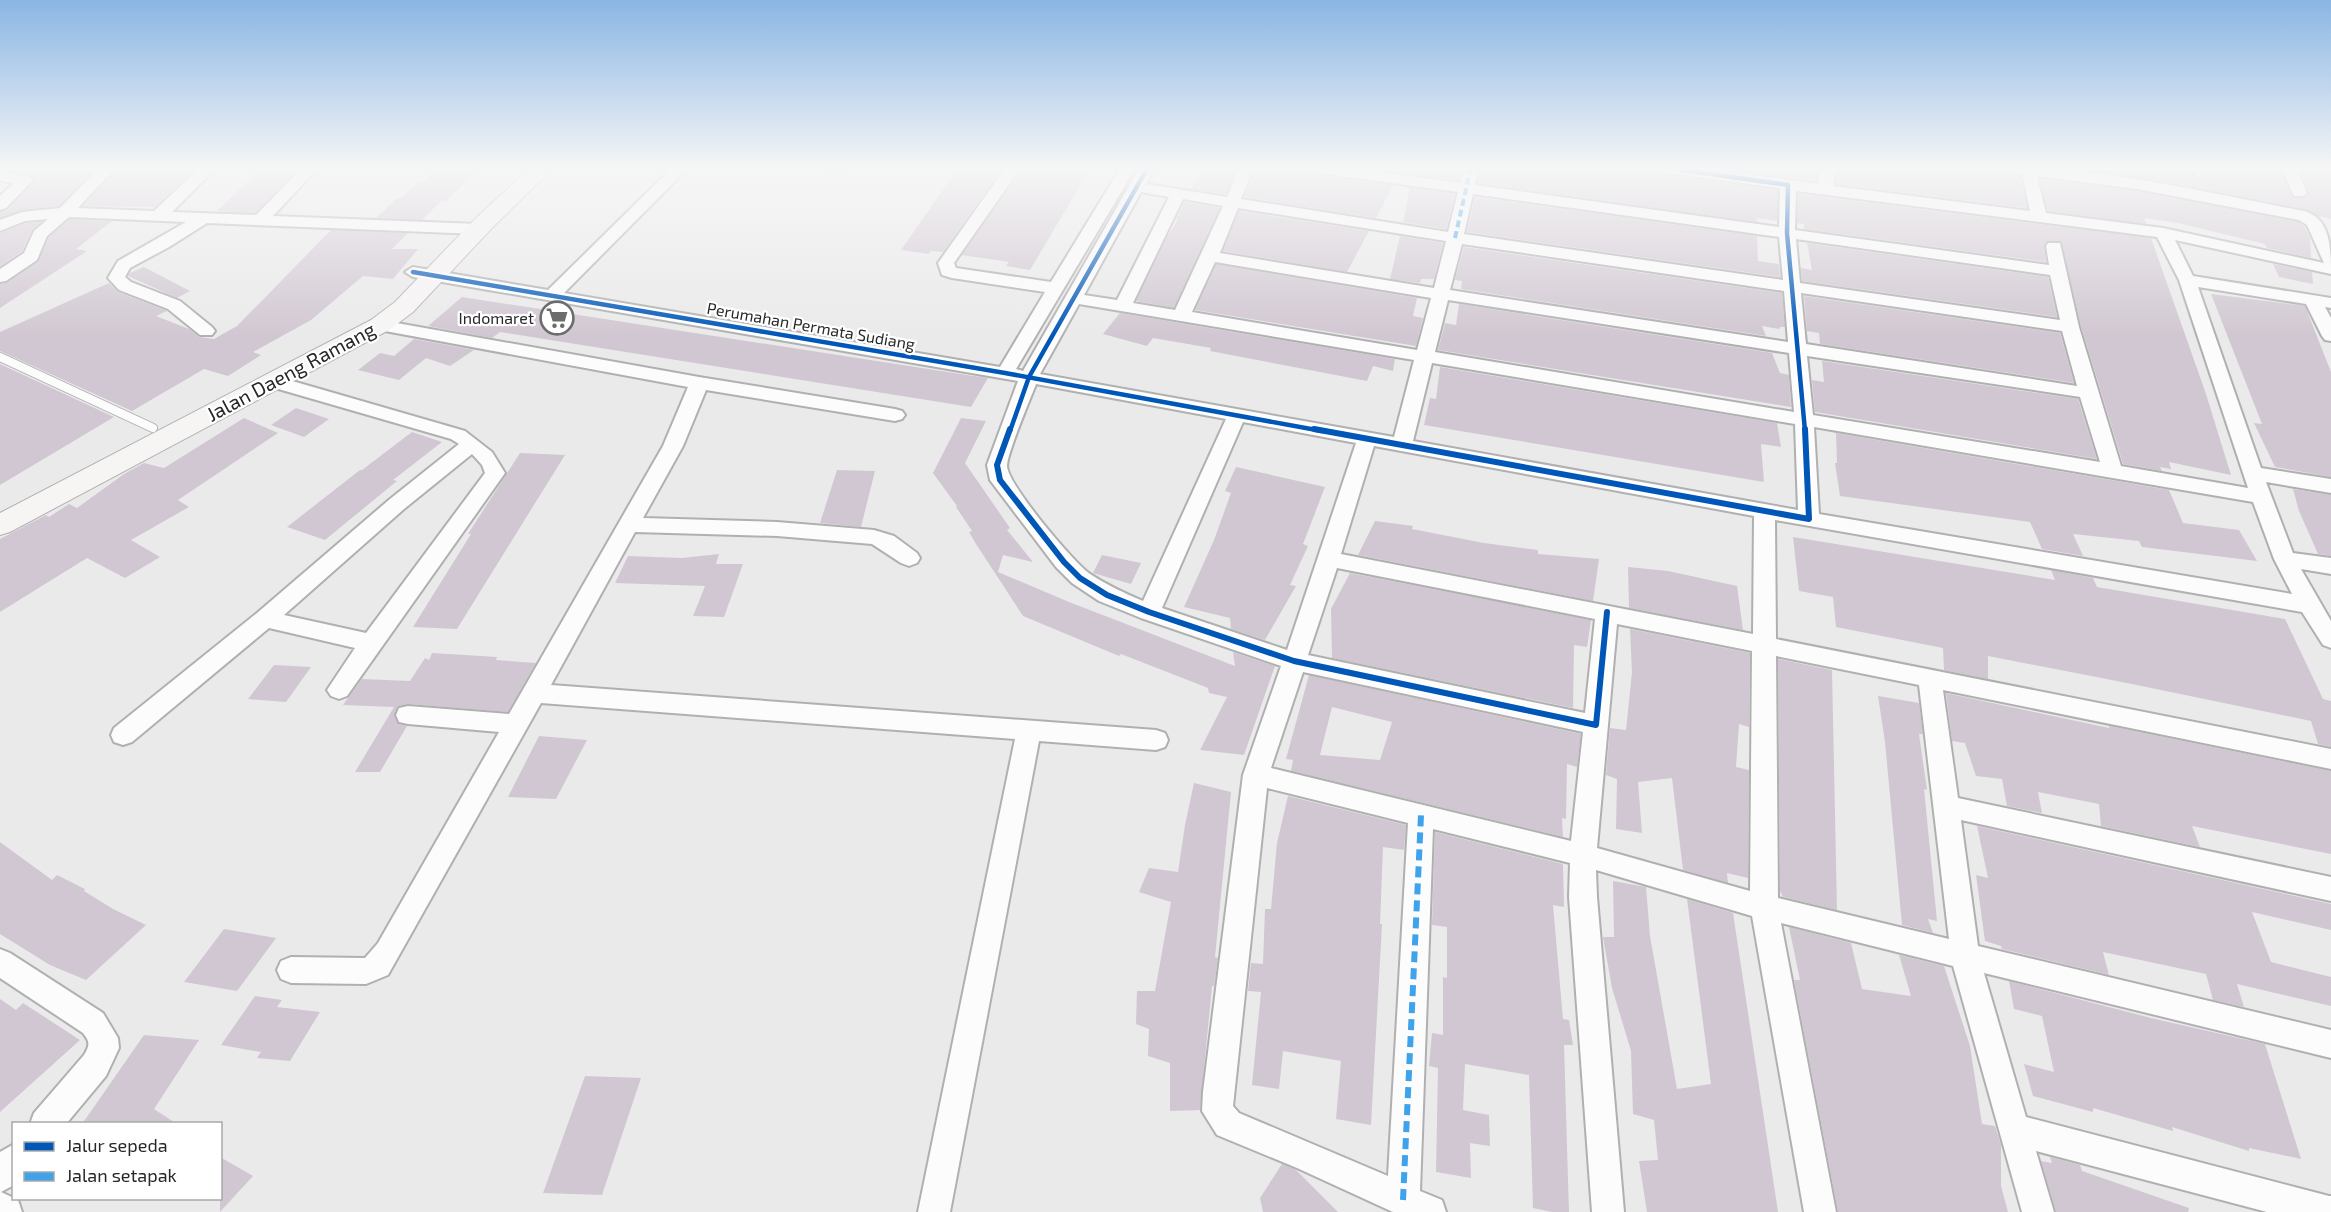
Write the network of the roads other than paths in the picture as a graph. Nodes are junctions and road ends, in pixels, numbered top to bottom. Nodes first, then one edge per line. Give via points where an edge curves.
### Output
1 (52, 224) edge
2 (195, 224) edge
3 (351, 224) edge
4 (469, 224) edge
5 (471, 224) edge
6 (625, 224) edge
7 (974, 224) edge
8 (1095, 224) edge
9 (1116, 224) edge
10 (1163, 224) edge
11 (1223, 224) edge
12 (1366, 224) edge
13 (1458, 224) edge
14 (1719, 224) edge
15 (1786, 224) edge
16 (2086, 224) edge
17 (2315, 224) edge
18 (465, 228) junction
19 (1786, 233) junction
20 (2163, 233) junction
21 (1455, 238) junction
22 (2055, 246) dead end
23 (1210, 256) junction
24 (2331, 260) edge
25 (2331, 269) edge
26 (2058, 271) junction
27 (425, 274) junction
28 (0, 277) edge
29 (2187, 280) junction
30 (1790, 287) junction
31 (1056, 288) junction
32 (553, 294) junction
33 (1441, 294) junction
34 (1074, 298) junction
35 (2322, 302) edge
36 (1122, 307) junction
37 (1181, 316) junction
38 (380, 325) junction
39 (2070, 327) junction
40 (206, 331) dead end
41 (2331, 336) edge
42 (1797, 346) junction
43 (1424, 356) junction
44 (0, 357) edge
45 (1005, 373) junction
46 (1029, 377) junction
47 (265, 378) junction
48 (699, 383) junction
49 (2088, 393) junction
50 (1237, 415) junction
51 (895, 416) dead end
52 (1804, 418) junction
53 (153, 428) junction
54 (1367, 438) junction
55 (472, 444) junction
56 (1402, 444) junction
57 (2113, 471) junction
58 (2254, 473) junction
59 (2331, 486) edge
60 (2261, 497) junction
61 (0, 506) edge
62 (1764, 511) junction
63 (1809, 519) junction
64 (0, 525) edge
65 (628, 525) junction
66 (909, 558) dead end
67 (1329, 559) junction
68 (2284, 559) junction
69 (2331, 566) edge
70 (2309, 605) junction
71 (1149, 612) junction
72 (1607, 612) junction
73 (265, 620) junction
74 (2331, 639) edge
75 (371, 643) junction
76 (1763, 645) junction
77 (1294, 661) junction
78 (1930, 680) junction
79 (339, 690) dead end
80 (532, 693) junction
81 (408, 715) dead end
82 (515, 724) junction
83 (1596, 725) junction
84 (1029, 731) junction
85 (123, 735) dead end
86 (1156, 740) dead end
87 (2331, 759) edge
88 (1256, 775) junction
89 (1945, 806) junction
90 (1421, 816) junction
91 (1583, 855) junction
92 (2331, 888) edge
93 (1764, 907) junction
94 (1965, 956) junction
95 (0, 962) edge
96 (291, 970) dead end
97 (2331, 1044) edge
98 (47, 1122) edge
99 (2014, 1129) junction
100 (12, 1162) edge
101 (0, 1176) edge
102 (1403, 1200) junction
103 (0, 1208) edge
104 (6, 1212) edge
105 (934, 1212) edge
106 (1430, 1212) edge
107 (1608, 1212) edge
108 (1820, 1212) edge
109 (2038, 1212) edge
110 (2329, 1212) edge

1 - 28 street via 38,236 31,256
2 - 40 street via 124,265 116,278 124,286 174,305
3 - 18 street
4 - 18 main road, Jalan Daeng Ramang
5 - 18 main road, Jalan Daeng Ramang
6 - 32 street
7 - 31 street via 946,263 948,271
8 - 31 street
9 - 34 street
10 - 36 street
11 - 23 street
12 - 21 street
13 - 21 street
14 - 19 street
15 - 19 street
16 - 20 street
17 - 24 street
18 - 27 main road, Jalan Daeng Ramang
19 - 26 street
19 - 30 street
20 - 25 street
20 - 29 street
21 - 30 street
21 - 33 street
22 - 26 street
23 - 33 street
23 - 37 street
26 - 39 street
27 - 32 street, Perumahan Permata Sudiang
27 - 38 main road, Jalan Daeng Ramang via 404,307
27 - 47 main road, Jalan Daeng Ramang
29 - 35 street
29 - 58 street
30 - 39 street
30 - 42 street
31 - 45 street
32 - 45 street, Perumahan Permata Sudiang
33 - 42 street
33 - 43 street
34 - 36 street
34 - 46 street
35 - 41 street
36 - 37 street
37 - 43 street
38 - 47 main road, Jalan Daeng Ramang
38 - 48 street
39 - 49 street
42 - 49 street
42 - 52 street
43 - 52 street
43 - 56 street
44 - 53 lane
45 - 46 street, Perumahan Permata Sudiang
46 - 50 street, Perumahan Permata Sudiang
46 - 71 street via 1002,450 1000,480 1080,578 1107,595
47 - 53 main road, Jalan Daeng Ramang
47 - 55 street via 458,435
47 - 64 main road, Jalan Daeng Ramang
48 - 51 street
48 - 65 street via 673,446
49 - 57 street
50 - 54 street, Perumahan Permata Sudiang
50 - 71 street
52 - 57 street
52 - 63 street
53 - 61 main road, Jalan Daeng Ramang
54 - 56 street, Perumahan Permata Sudiang
54 - 67 street
55 - 73 street
55 - 75 street via 494,466 495,473
56 - 62 street, Perumahan Permata Sudiang
57 - 60 street
58 - 59 street
58 - 60 street
60 - 68 street
62 - 63 street, Perumahan Permata Sudiang
62 - 76 street
63 - 70 street, Perumahan Permata Sudiang
65 - 66 street via 777,529 874,537 886,540
65 - 80 street
67 - 72 street
67 - 77 street
68 - 69 street
68 - 70 street
70 - 74 street
71 - 77 street
72 - 76 street
72 - 83 street
73 - 75 street
73 - 85 street
75 - 79 street
76 - 78 street
76 - 93 street
77 - 83 street
77 - 88 street
78 - 87 street
78 - 89 street
80 - 82 street
80 - 84 street
81 - 82 street
82 - 96 street via 378,966 366,971
83 - 91 street
84 - 86 street
84 - 105 street
88 - 90 street
88 - 102 street via 1218,1111 1228,1124
89 - 92 street
89 - 94 street
90 - 91 street
90 - 102 street
91 - 93 street
91 - 107 street
93 - 94 street
93 - 108 street
94 - 97 street
94 - 99 street
95 - 98 street via 93,1023 102,1033 104,1048 93,1068
99 - 109 street
99 - 110 street
100 - 101 street
102 - 106 street
103 - 104 street

